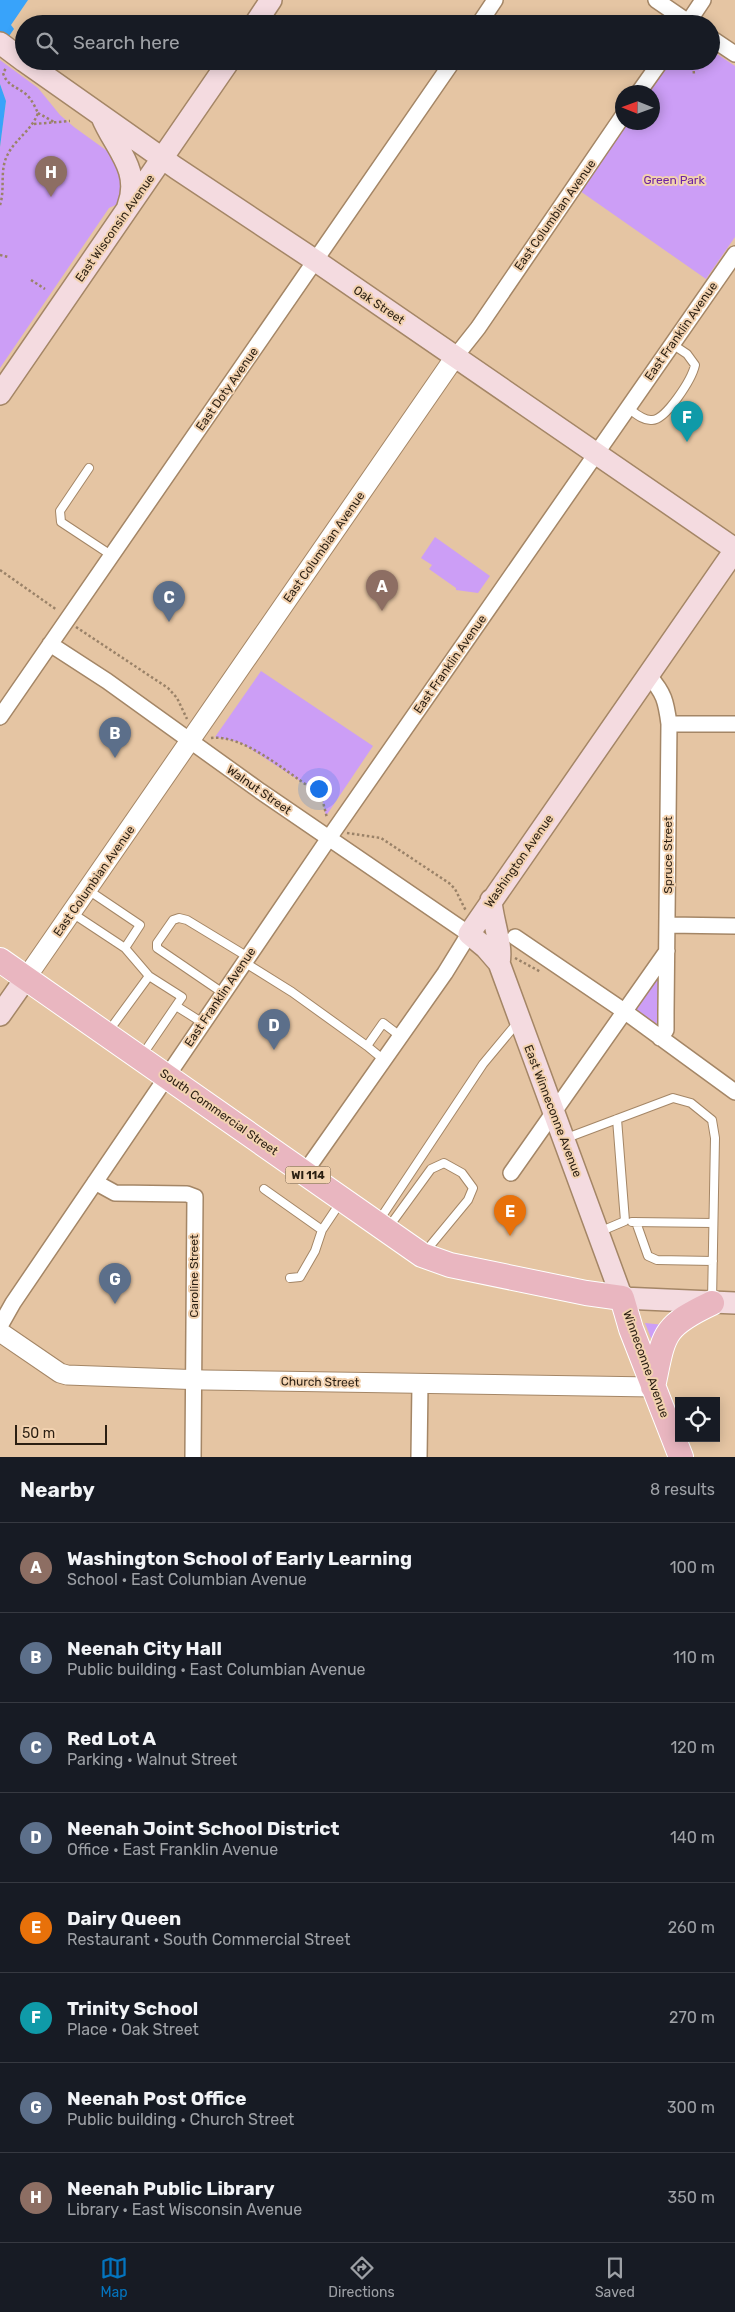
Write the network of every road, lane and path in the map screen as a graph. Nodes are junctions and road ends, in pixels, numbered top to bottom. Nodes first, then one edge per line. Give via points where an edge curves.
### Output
1 (272, 0) edge
2 (495, 0) edge
3 (656, 0) edge
4 (703, 0) edge
5 (261, 15) edge
6 (485, 15) edge
7 (678, 15) edge
8 (694, 15) edge
9 (720, 44) edge
10 (735, 54) edge
11 (12, 56) edge
12 (33, 70) edge
13 (223, 70) edge
14 (447, 70) edge
15 (655, 70) edge
16 (694, 70) edge
17 (694, 75) dead end
18 (644, 85) edge
19 (38, 113) junction
20 (101, 114) junction
21 (70, 121) dead end
22 (55, 122) junction
23 (34, 124) junction
24 (615, 127) edge
25 (163, 158) junction
26 (0, 205) edge
27 (124, 214) junction
28 (0, 254) edge
29 (735, 254) edge
30 (8, 257) dead end
31 (316, 261) junction
32 (31, 280) dead end
33 (45, 289) dead end
34 (672, 344) junction
35 (455, 356) junction
36 (0, 394) edge
37 (628, 408) junction
38 (596, 453) junction
39 (90, 468) dead end
40 (735, 549) edge
41 (111, 555) junction
42 (0, 570) edge
43 (59, 612) dead end
44 (50, 644) junction
45 (649, 676) junction
46 (0, 717) edge
47 (669, 724) junction
48 (735, 724) edge
49 (190, 741) junction
50 (329, 838) junction
51 (88, 890) junction
52 (491, 900) junction
53 (72, 913) junction
54 (668, 925) junction
55 (735, 926) edge
56 (469, 934) junction
57 (515, 937) dead end
58 (125, 948) junction
59 (667, 951) junction
60 (246, 959) junction
61 (0, 960) edge
62 (499, 963) junction
63 (149, 976) junction
64 (26, 978) junction
65 (223, 993) junction
66 (176, 1006) junction
67 (624, 1011) junction
68 (0, 1015) edge
69 (519, 1021) junction
70 (203, 1023) junction
71 (107, 1034) junction
72 (400, 1036) junction
73 (660, 1038) junction
74 (367, 1046) junction
75 (141, 1057) junction
76 (384, 1060) junction
77 (167, 1075) junction
78 (735, 1092) edge
79 (554, 1112) junction
80 (617, 1119) junction
81 (564, 1139) junction
82 (305, 1172) junction
83 (511, 1173) dead end
84 (95, 1182) junction
85 (264, 1189) dead end
86 (343, 1199) junction
87 (625, 1222) junction
88 (636, 1222) junction
89 (714, 1222) junction
90 (382, 1226) junction
91 (322, 1230) junction
92 (599, 1232) junction
93 (422, 1255) junction
94 (713, 1261) junction
95 (290, 1278) dead end
96 (622, 1298) junction
97 (723, 1303) edge
98 (0, 1326) edge
99 (0, 1332) edge
100 (194, 1379) junction
101 (420, 1384) junction
102 (653, 1387) junction
103 (193, 1457) edge
104 (419, 1457) edge
105 (681, 1457) edge

1 - 5 main road
2 - 6 street
3 - 7 street
4 - 8 street
9 - 10 street
11 - 19 path via 5,78 26,95
12 - 20 main road, Oak Street
13 - 25 main road, East Wisconsin Avenue
14 - 31 street, East Doty Avenue
15 - 18 street
16 - 17 path
19 - 22 path
19 - 23 path
20 - 25 main road, Oak Street
20 - 27 main road via 109,135 127,160 130,172 131,189
21 - 22 path
22 - 23 path
23 - 26 path via 19,138 6,159
24 - 35 street, East Columbian Avenue via 478,328
25 - 27 main road, East Wisconsin Avenue
25 - 31 main road, Oak Street
27 - 36 main road, East Wisconsin Avenue
28 - 30 path
29 - 34 street, East Franklin Avenue
31 - 35 main road, Oak Street
31 - 41 street, East Doty Avenue
32 - 33 path
34 - 37 street, East Franklin Avenue
34 - 37 lane via 687,354 695,366 680,394 660,419 648,420
35 - 38 main road, Oak Street
35 - 49 street, East Columbian Avenue
37 - 38 street, East Franklin Avenue
38 - 40 main road, Oak Street
38 - 50 street, East Franklin Avenue
39 - 41 lane via 60,511 60,519
40 - 45 main road, Washington Avenue
41 - 44 street, East Doty Avenue
42 - 43 path
44 - 46 street, East Doty Avenue
44 - 49 street, Walnut Street via 108,681
45 - 47 street, Spruce Street via 666,700
45 - 52 main road, Washington Avenue
47 - 48 street
47 - 54 street, Spruce Street
49 - 50 street, Walnut Street
49 - 51 street, East Columbian Avenue
50 - 56 street, Walnut Street
50 - 60 street, East Franklin Avenue
51 - 53 street, East Columbian Avenue
51 - 58 lane via 140,925
52 - 56 main road, Washington Avenue
52 - 62 main road via 501,952
53 - 58 lane
53 - 64 street, East Columbian Avenue
54 - 55 street
54 - 59 street, Spruce Street
56 - 62 main road, East Winneconne Avenue
56 - 72 street, Washington Avenue
57 - 67 street
58 - 63 lane
59 - 67 street
59 - 73 street, Spruce Street via 666,1030
60 - 65 street, East Franklin Avenue
60 - 65 lane via 187,920 173,920 157,948
60 - 74 lane
61 - 64 main road, South Commercial Street / WI 114
62 - 69 main road, East Winneconne Avenue
63 - 66 lane via 182,997
63 - 71 lane
64 - 68 main road
64 - 71 main road, South Commercial Street / WI 114
65 - 70 street, East Franklin Avenue
66 - 70 lane
66 - 75 lane
67 - 73 street
67 - 79 street
69 - 79 main road, East Winneconne Avenue
69 - 90 lane via 484,1064
70 - 77 street, East Franklin Avenue
71 - 75 main road, South Commercial Street / WI 114
72 - 74 lane via 383,1023
72 - 76 street, Washington Avenue
73 - 78 street
74 - 76 lane
75 - 77 main road, South Commercial Street / WI 114
76 - 82 street, Washington Avenue
77 - 82 main road, South Commercial Street / WI 114
77 - 84 street, East Franklin Avenue
79 - 81 main road, East Winneconne Avenue
79 - 83 street
80 - 81 lane
80 - 87 lane
80 - 89 lane via 673,1098 691,1103 712,1120 715,1138
81 - 92 main road, East Winneconne Avenue
82 - 86 main road, South Commercial Street / WI 114
84 - 98 street, East Franklin Avenue
84 - 100 street, Caroline Street via 115,1193 187,1194 195,1197
85 - 91 lane
86 - 90 main road, South Commercial Street / WI 114
86 - 91 lane
87 - 88 lane
87 - 92 lane
88 - 89 lane
88 - 94 lane via 648,1256 657,1260
89 - 94 lane
90 - 93 main road, South Commercial Street / WI 114
90 - 93 lane via 431,1169 444,1163 462,1173 473,1188 468,1200
91 - 95 lane via 315,1252 300,1277
92 - 96 main road, East Winneconne Avenue
93 - 96 main road, South Commercial Street / WI 114 via 450,1265
94 - 97 lane
96 - 97 main road, South Commercial Street
96 - 102 main road, Winneconne Avenue
97 - 102 main road via 685,1315 666,1335
99 - 100 street, Church Street via 67,1375
100 - 101 street, Church Street
100 - 103 street, Caroline Street
101 - 102 street, Church Street
101 - 104 street
102 - 105 main road, Winneconne Avenue

